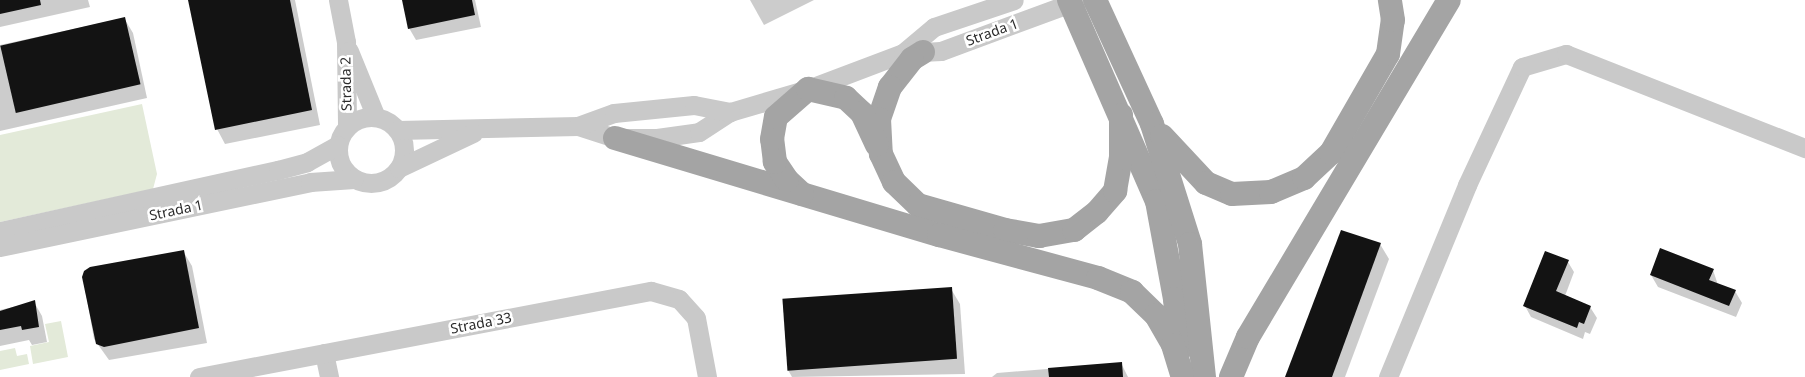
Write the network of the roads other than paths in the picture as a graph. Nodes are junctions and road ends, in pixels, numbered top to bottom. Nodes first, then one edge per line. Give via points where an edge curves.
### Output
1 (338, 0) edge
2 (1014, 0) edge
3 (1079, 0) edge
4 (1095, 0) edge
5 (1390, 0) edge
6 (1449, 0) edge
7 (1062, 4) edge
8 (346, 42) junction
9 (913, 52) junction
10 (808, 88) junction
11 (730, 112) junction
12 (1121, 115) junction
13 (376, 117) junction
14 (1152, 124) junction
15 (578, 126) junction
16 (346, 127) junction
17 (398, 130) junction
18 (480, 130) junction
19 (615, 138) junction
20 (338, 145) junction
21 (1805, 148) edge
22 (881, 154) junction
23 (399, 168) junction
24 (354, 178) junction
25 (803, 195) junction
26 (0, 231) edge
27 (0, 248) edge
28 (324, 353) junction
29 (1190, 376) edge
30 (199, 377) edge
31 (329, 377) edge
32 (707, 377) edge
33 (1230, 377) edge
34 (1388, 377) edge

1 - 8 street, Strada 2
2 - 9 street, Strada 1 via 934,27
3 - 7 street, Strada 1
4 - 14 main road
5 - 14 main road via 1393,20 1388,54 1331,153 1304,178 1271,192 1232,194 1206,183
6 - 33 main road via 1248,337
7 - 9 street, Strada 1 via 941,51
7 - 12 main road
8 - 13 street, Strada 2
8 - 16 street, Strada 2
9 - 10 street, Strada 1
9 - 22 main road via 912,59 890,87 879,119
10 - 11 street, Strada 1
10 - 22 main road via 846,98 862,113
10 - 25 main road via 776,117 772,139 775,162
11 - 15 street, Strada 1 via 694,105 614,113
11 - 19 street, Strada 1 via 699,132 657,138
12 - 22 main road via 1121,158 1115,191 1097,212 1074,230 1039,236 1005,230 918,205 894,182
12 - 29 main road via 1157,201
13 - 16 street via 360,118
13 - 17 street
14 - 29 main road via 1190,244
15 - 18 street, Strada 1
15 - 19 street, Strada 1
16 - 20 street
17 - 18 street, Strada 1
17 - 23 street via 404,145
18 - 23 street, Strada 1
19 - 25 main road
20 - 24 street via 341,164
20 - 26 street, Strada 1 via 307,162
21 - 34 street via 1566,54 1522,67 1467,186
23 - 24 street via 379,182 366,183
24 - 27 street, Strada 1 via 310,182
25 - 29 main road via 1098,278 1132,292 1156,315
28 - 30 street, Strada 33
28 - 31 street
28 - 32 street, Strada 33 via 651,292 678,299 696,318

